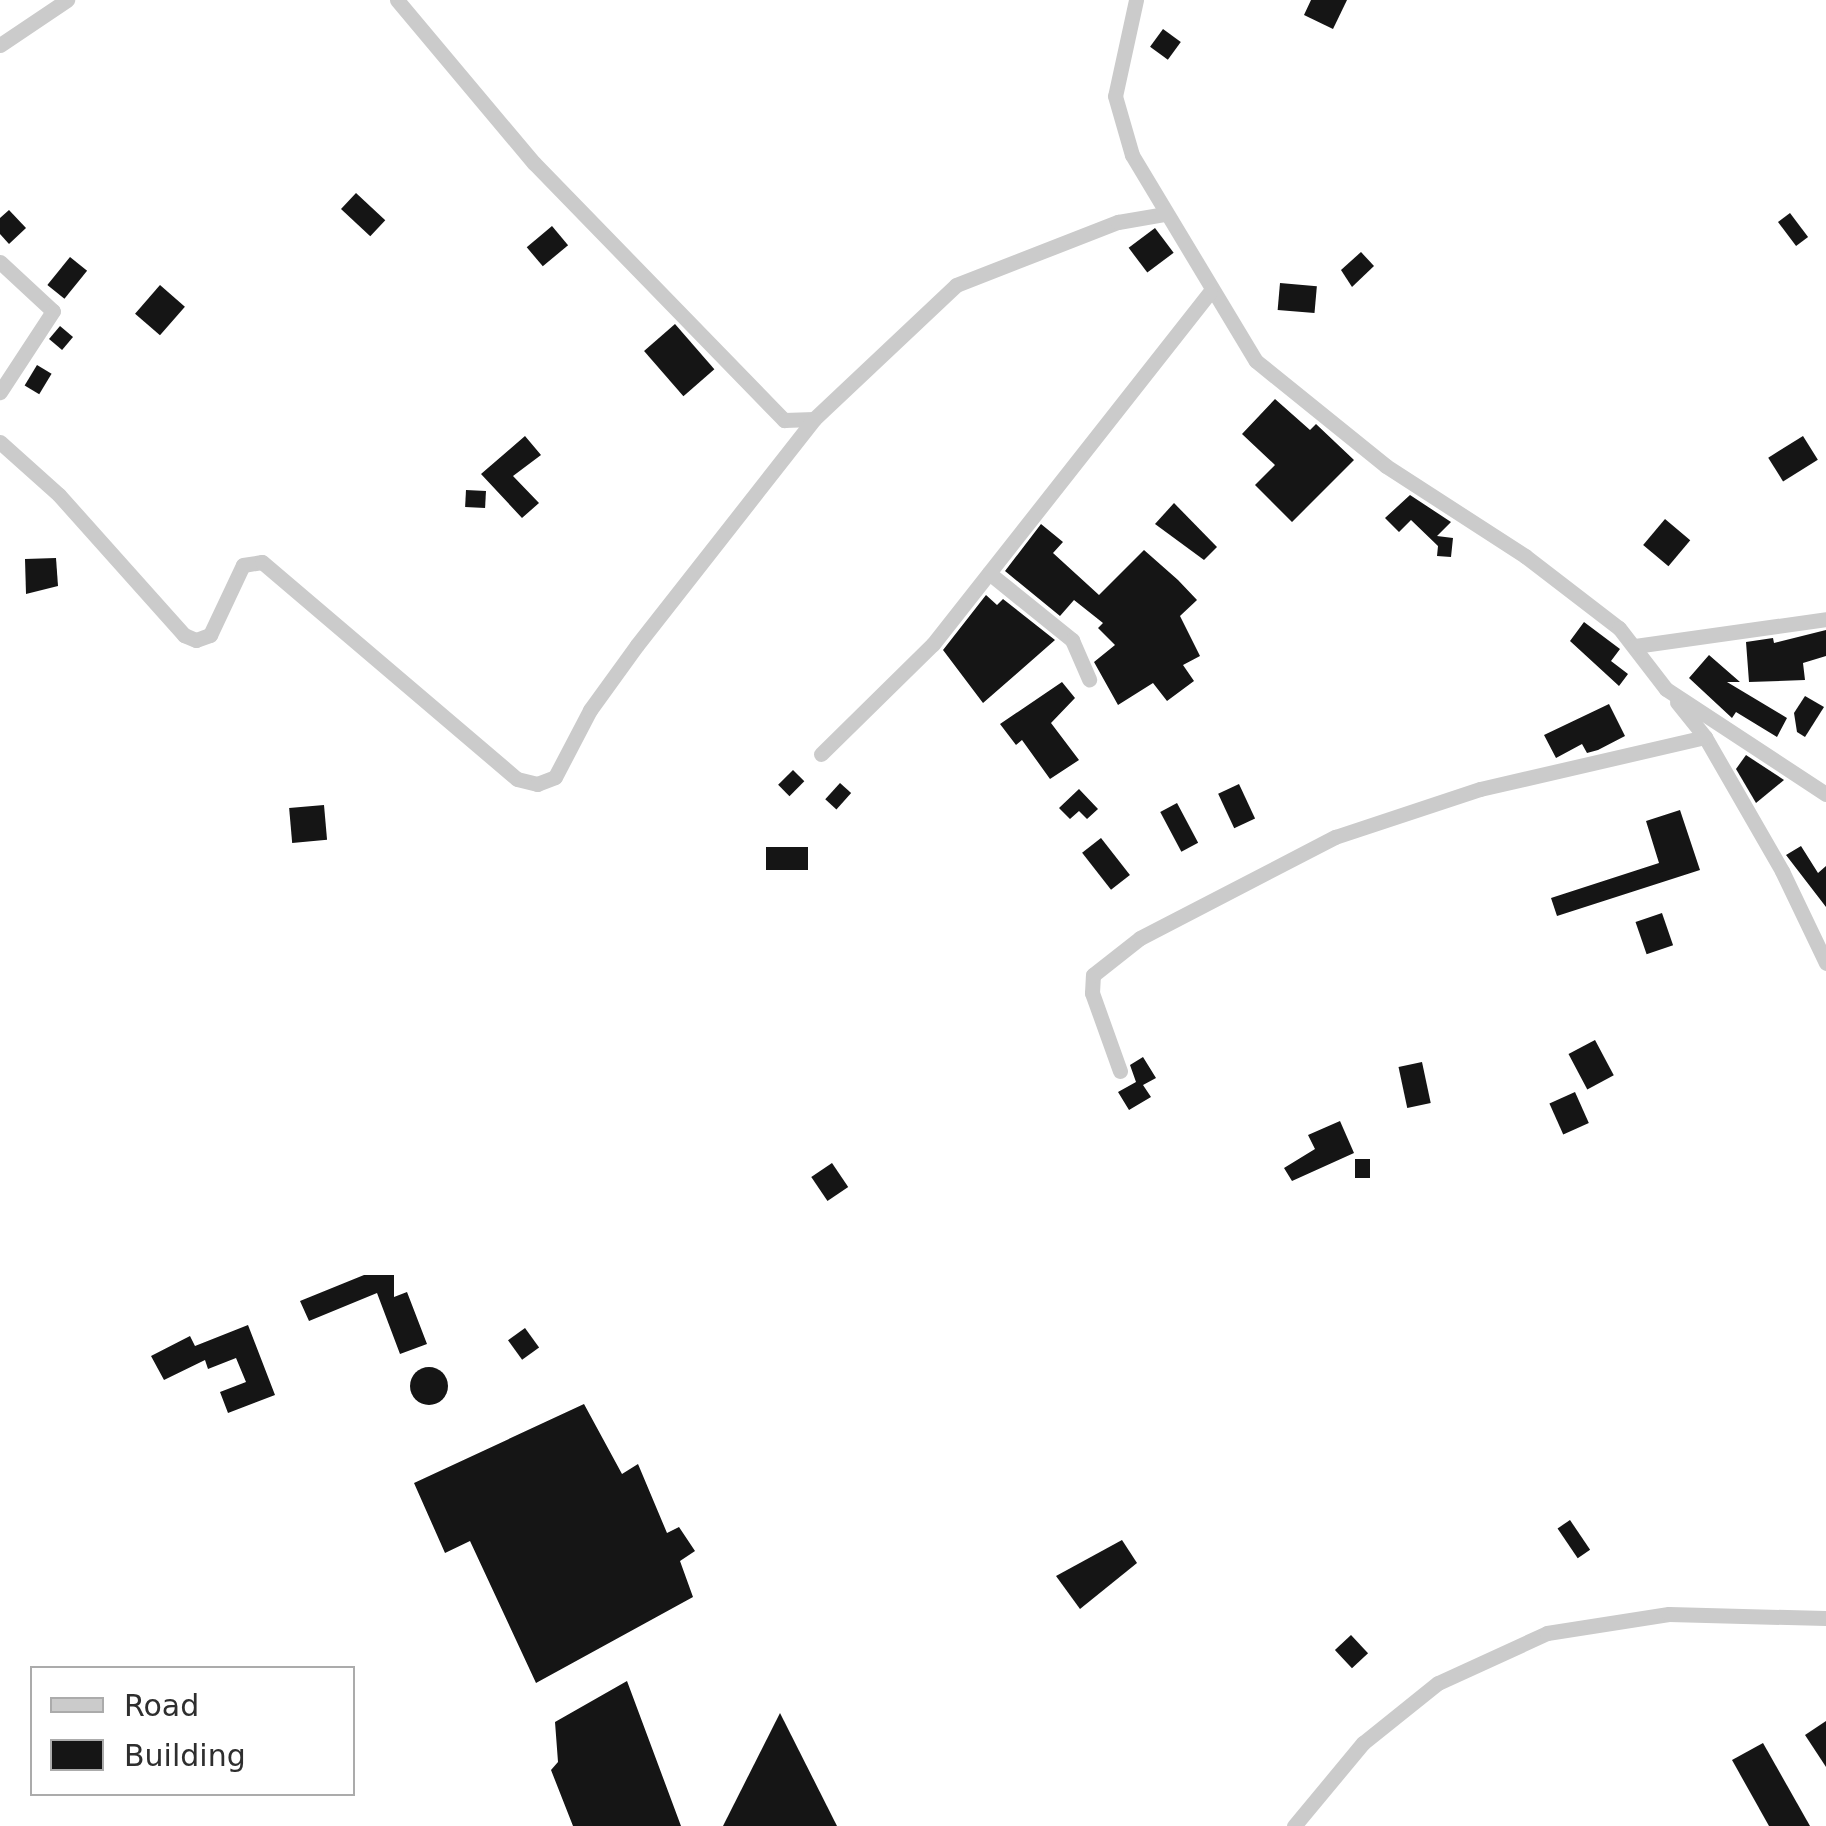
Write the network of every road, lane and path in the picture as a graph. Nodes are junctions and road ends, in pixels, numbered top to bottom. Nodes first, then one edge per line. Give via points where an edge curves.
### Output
1 (67, 0) edge
2 (396, 0) edge
3 (1136, 0) edge
4 (0, 45) edge
5 (1166, 214) junction
6 (0, 262) edge
7 (1210, 292) junction
8 (0, 392) edge
9 (814, 419) junction
10 (0, 442) edge
11 (988, 573) junction
12 (1826, 619) edge
13 (1634, 646) junction
14 (1088, 680) dead end
15 (1666, 689) junction
16 (1705, 737) junction
17 (821, 754) dead end
18 (1826, 794) edge
19 (1826, 963) edge
20 (1120, 1071) dead end
21 (1826, 1618) edge
22 (1294, 1826) edge

1 - 4 street
2 - 9 street via 534,163 784,420
3 - 5 street via 1114,96 1132,156
5 - 7 street
5 - 9 street via 1118,222 956,285
6 - 8 street via 52,312
7 - 11 street
7 - 13 street via 1256,361 1386,466 1525,556
9 - 10 street via 637,645 590,710 555,777 537,784 517,779 262,562 242,565 210,634 196,640 184,634 59,495
11 - 14 street via 1072,640
11 - 17 street via 933,644
12 - 13 street
13 - 15 street
15 - 16 street
15 - 18 street
16 - 19 street
16 - 20 street via 1480,788 1335,837 1140,938 1093,975 1092,993
21 - 22 street via 1669,1614 1546,1633 1438,1683 1363,1743

